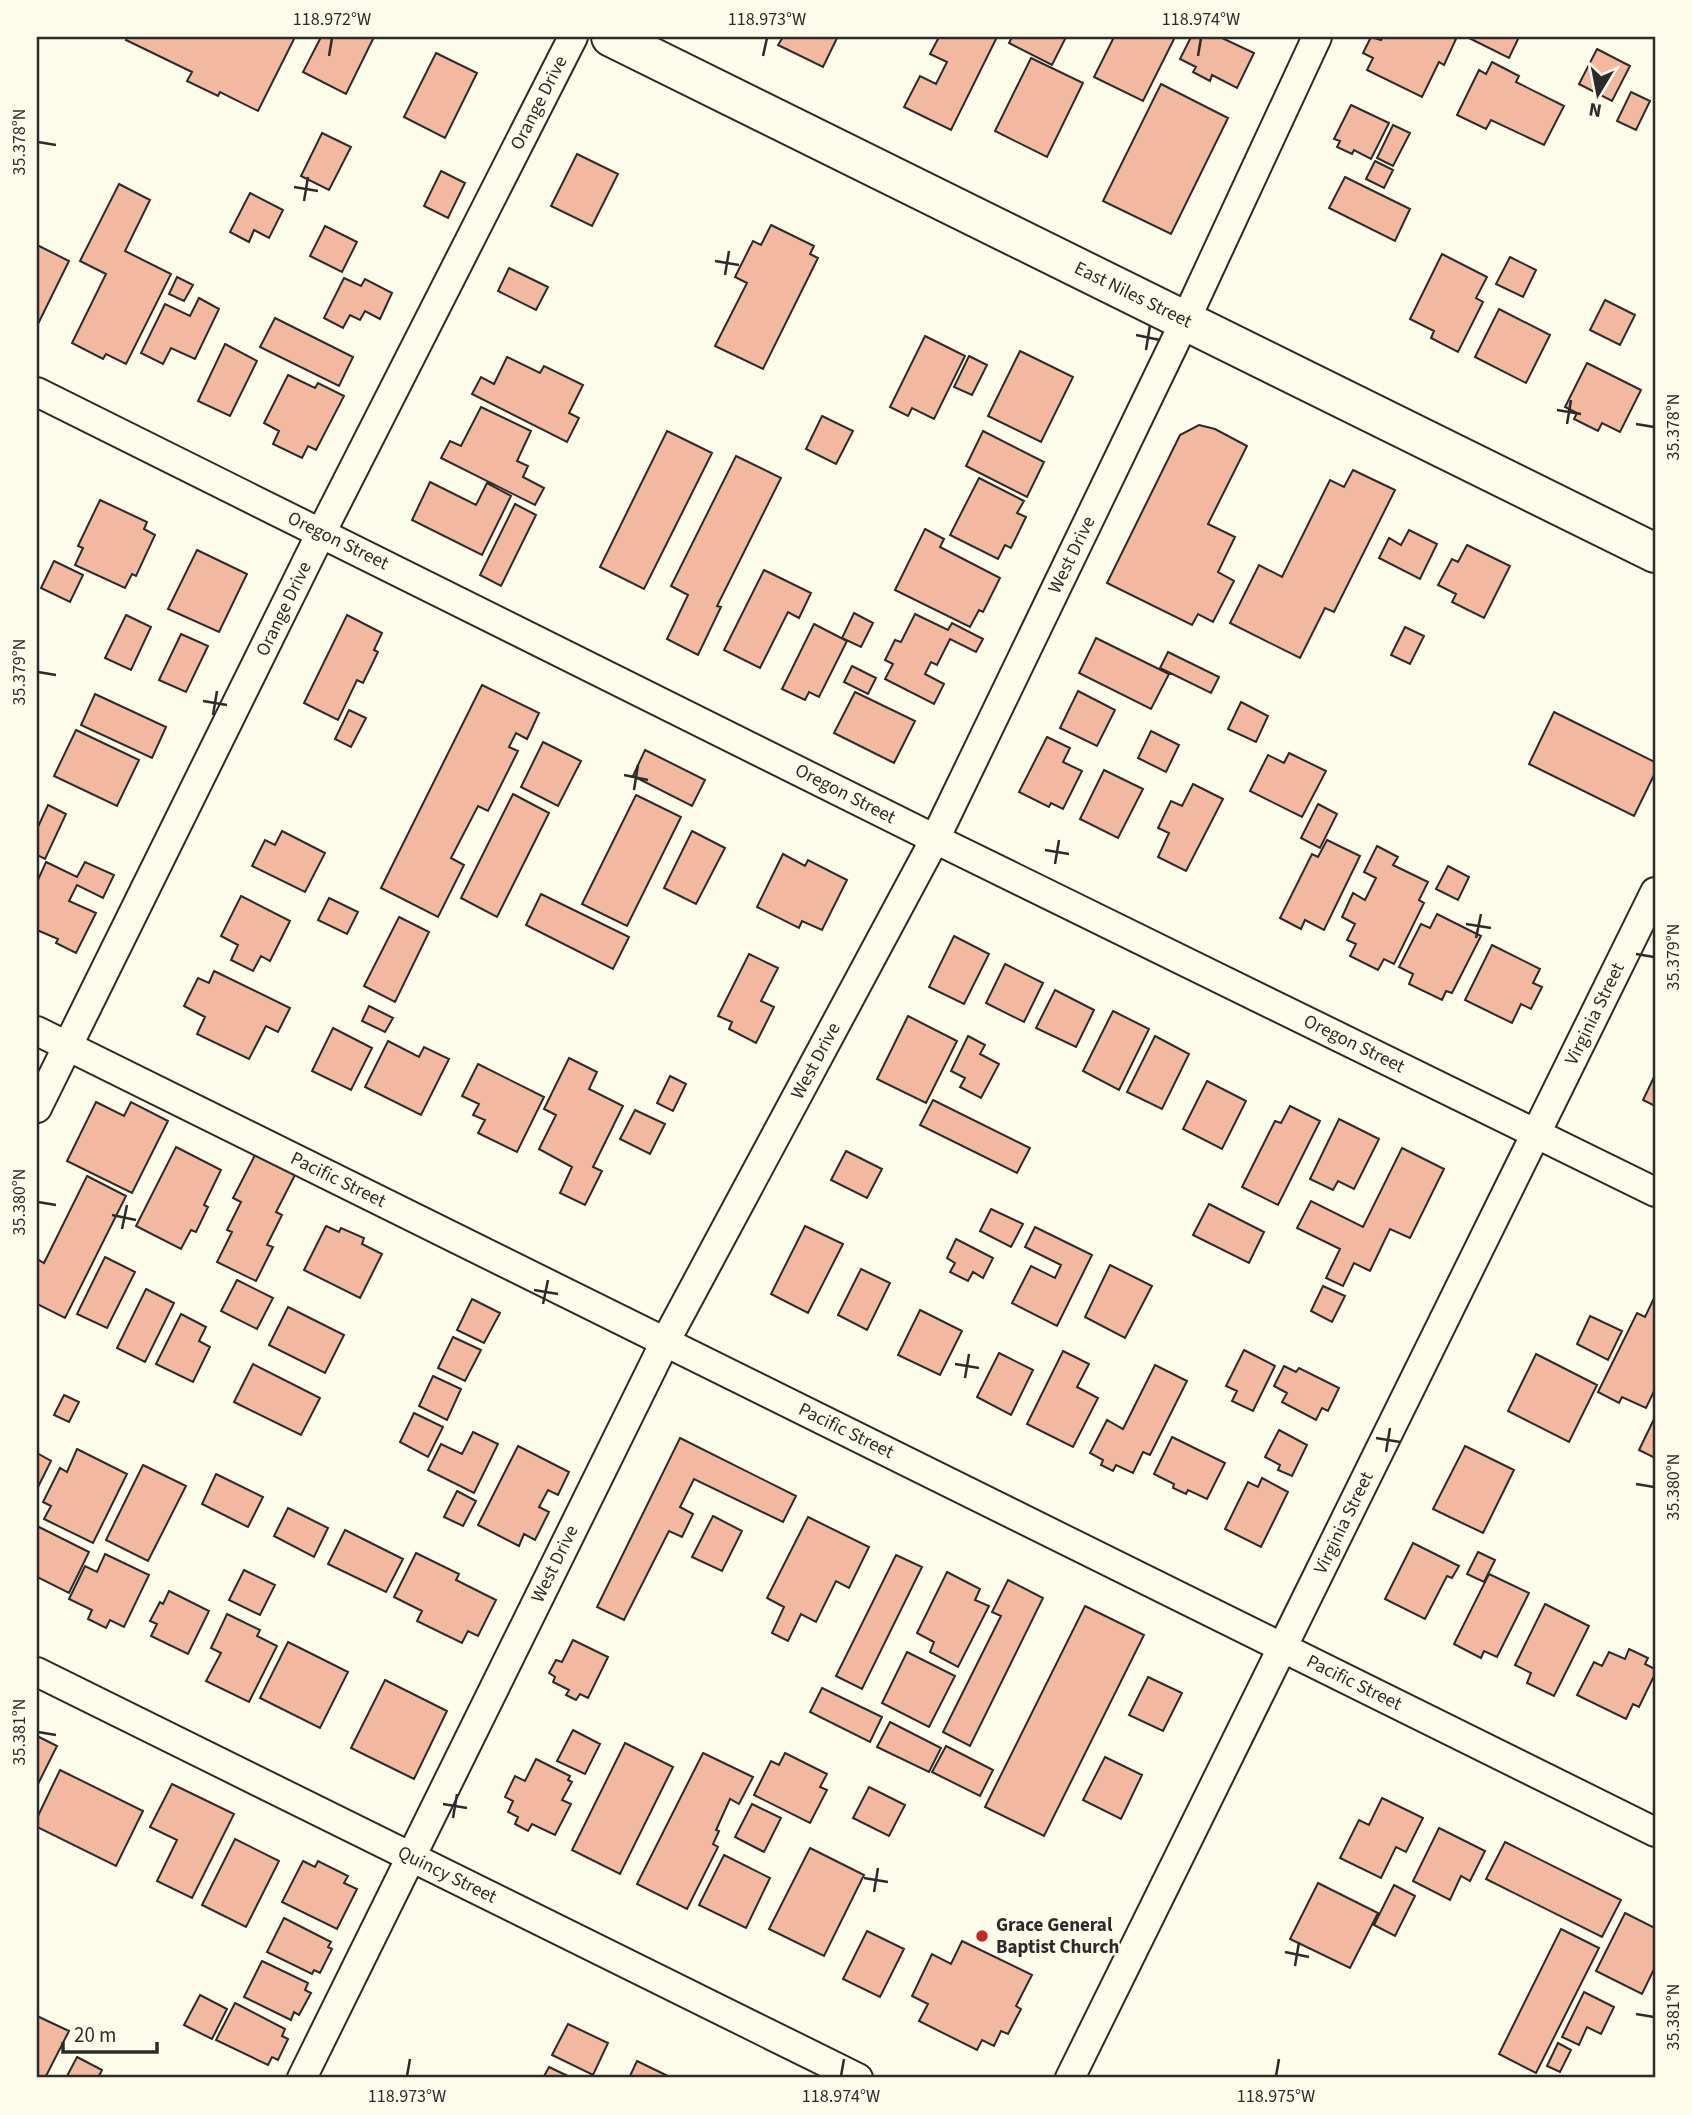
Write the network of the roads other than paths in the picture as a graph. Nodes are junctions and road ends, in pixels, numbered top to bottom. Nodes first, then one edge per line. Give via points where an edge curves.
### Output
1 (573, 37) edge
2 (611, 37) edge
3 (1317, 37) edge
4 (1185, 321) junction
5 (37, 392) edge
6 (321, 533) junction
7 (1655, 553) edge
8 (934, 839) junction
9 (1655, 892) edge
10 (37, 1031) edge
11 (67, 1046) junction
12 (37, 1108) edge
13 (1536, 1133) junction
14 (1655, 1192) edge
15 (665, 1342) junction
16 (1283, 1647) junction
17 (37, 1672) edge
18 (1655, 1832) edge
19 (411, 1857) junction
20 (302, 2078) edge
21 (858, 2078) edge
22 (1070, 2078) edge

1 - 6 street, Orange Drive
2 - 4 main road, East Niles Street
3 - 4 street, West Drive
4 - 7 main road, East Niles Street
4 - 8 street, West Drive
5 - 6 street, Oregon Street
6 - 8 street, Oregon Street
6 - 11 street, Orange Drive
8 - 13 street, Oregon Street
8 - 15 street, West Drive
9 - 13 street, Virginia Street
10 - 11 street, Pacific Street
11 - 12 street, Orange Drive
11 - 15 street, Pacific Street
13 - 14 street, Oregon Street
13 - 16 street, Virginia Street
15 - 16 street, Pacific Street
15 - 19 street, West Drive
16 - 18 street, Pacific Street
16 - 22 street, Virginia Street
17 - 19 street, Quincy Street
19 - 20 street, West Drive
19 - 21 street, Quincy Street

